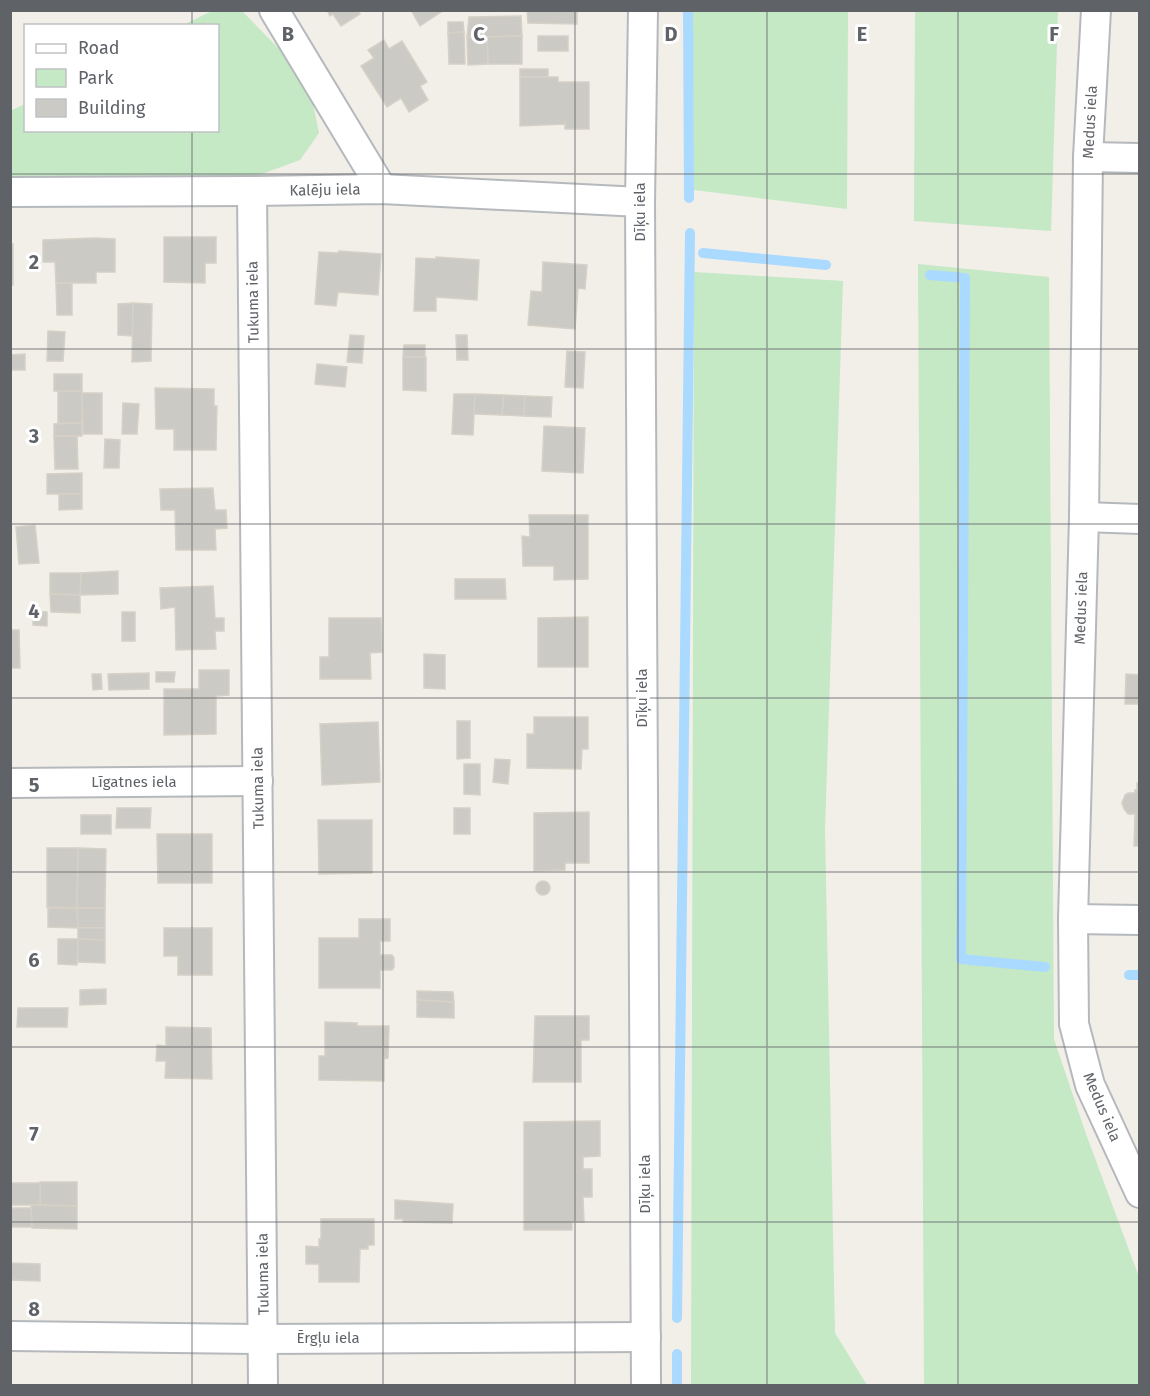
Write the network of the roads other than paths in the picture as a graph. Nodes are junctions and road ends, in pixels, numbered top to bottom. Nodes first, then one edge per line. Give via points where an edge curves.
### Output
1 (274, 10) edge
2 (643, 10) edge
3 (1096, 10) edge
4 (1088, 157) junction
5 (1140, 158) edge
6 (382, 189) junction
7 (252, 191) junction
8 (10, 192) edge
9 (640, 202) junction
10 (1084, 518) junction
11 (1140, 519) edge
12 (258, 781) junction
13 (10, 783) edge
14 (1073, 919) junction
15 (1140, 920) edge
16 (1140, 1193) edge
17 (10, 1336) edge
18 (646, 1337) junction
19 (263, 1338) junction
20 (263, 1386) edge
21 (646, 1386) edge

1 - 6 street
2 - 9 street, Dīķu iela
3 - 4 street, Medus iela
4 - 5 street
4 - 10 street, Medus iela
6 - 7 street, Kalēju iela
6 - 9 street, Kalēju iela
7 - 8 street, Kalēju iela
7 - 12 street, Tukuma iela
9 - 18 street, Dīķu iela
10 - 11 street
10 - 14 street, Medus iela
12 - 13 street, Līgatnes iela
12 - 19 street, Tukuma iela
14 - 15 street
14 - 16 street, Medus iela via 1074,1024 1090,1085
17 - 19 street, Ērgļu iela
18 - 19 street, Ērgļu iela
18 - 21 street, Dīķu iela
19 - 20 street, Tukuma iela

